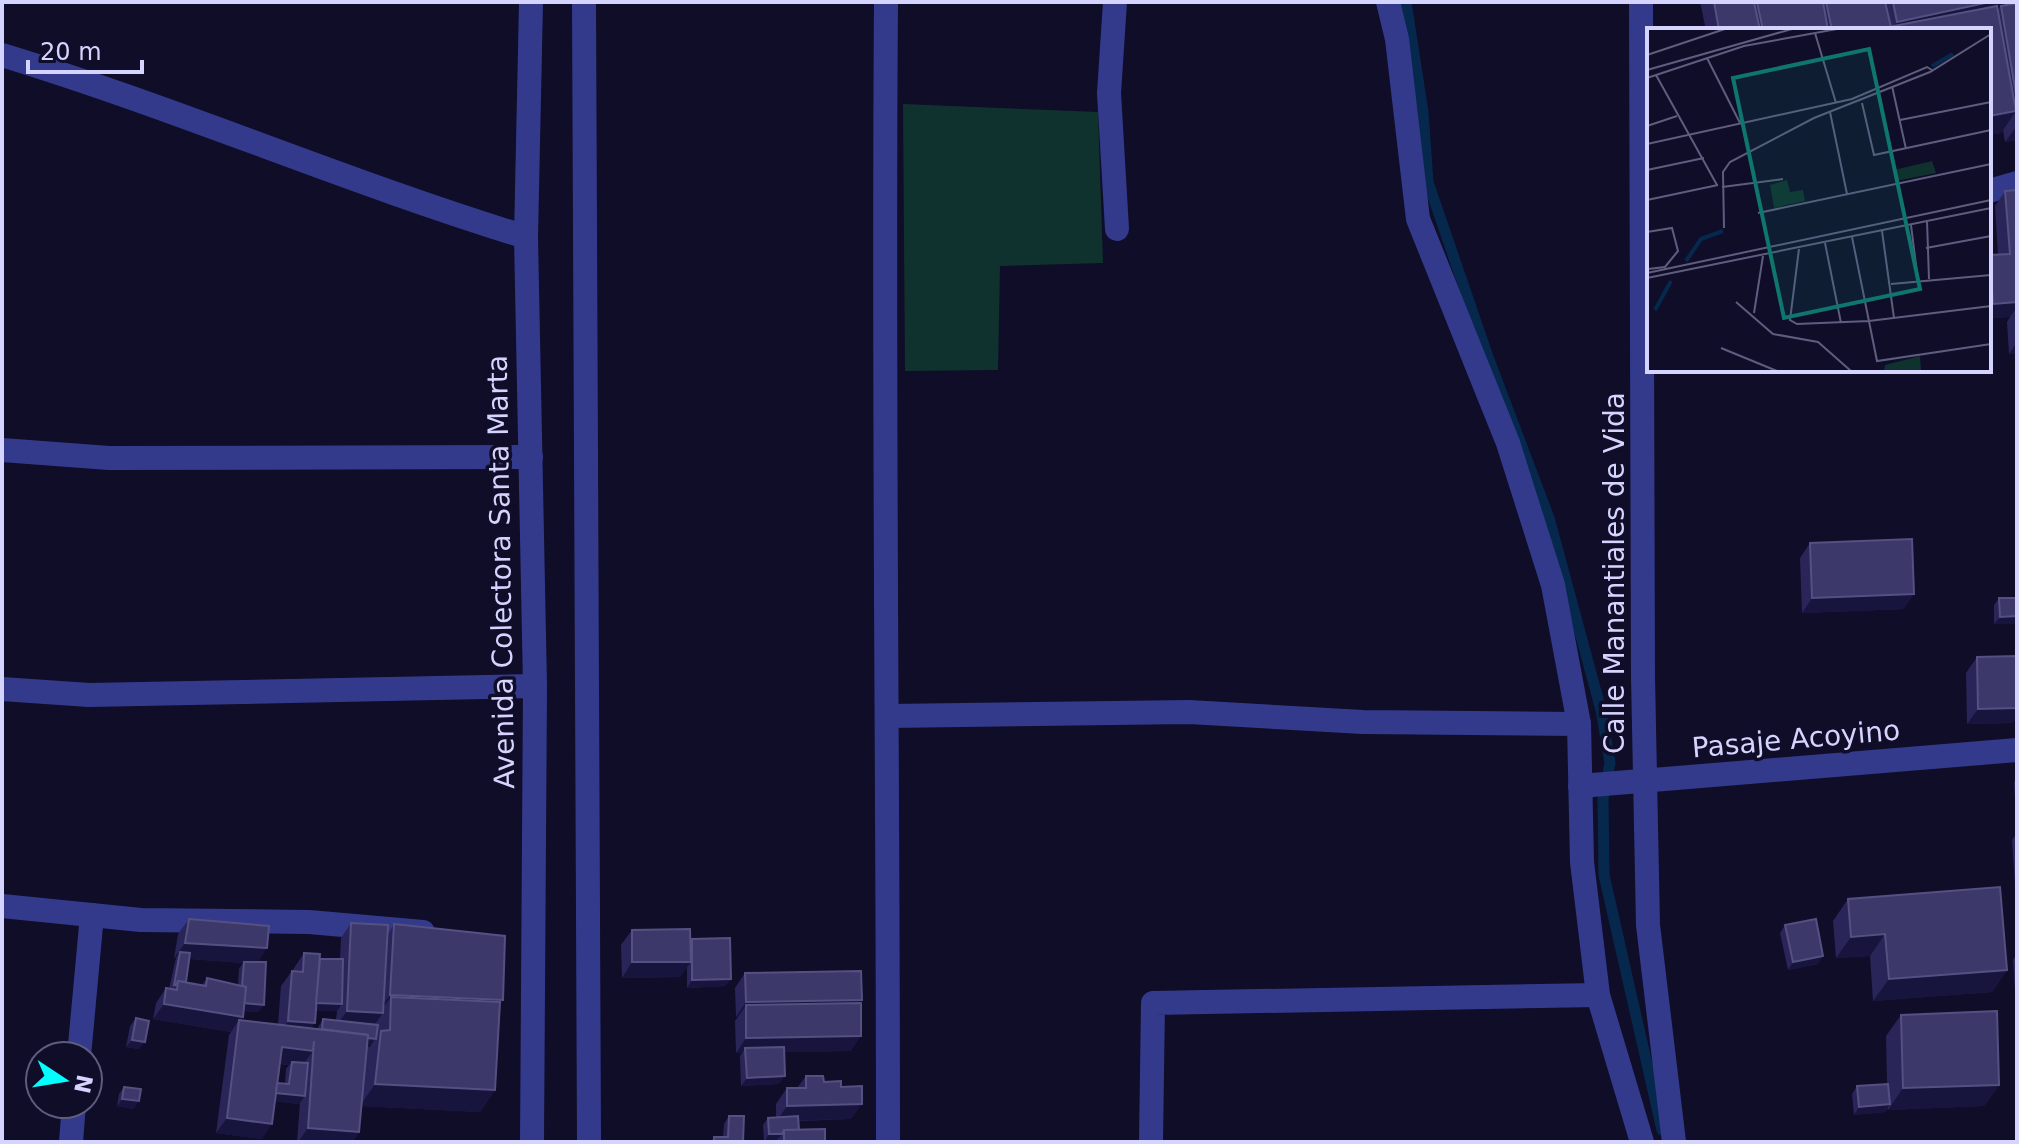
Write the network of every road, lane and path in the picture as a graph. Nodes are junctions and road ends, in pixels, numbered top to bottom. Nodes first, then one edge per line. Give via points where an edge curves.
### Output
1 (531, 2) edge
2 (584, 2) edge
3 (886, 2) edge
4 (1115, 2) edge
5 (1388, 2) edge
6 (1641, 2) edge
7 (2, 55) edge
8 (2017, 183) edge
9 (1991, 190) edge
10 (1117, 229) dead end
11 (526, 237) junction
12 (2, 450) edge
13 (531, 457) junction
14 (535, 686) junction
15 (2, 689) edge
16 (888, 716) junction
17 (1579, 724) junction
18 (2017, 750) edge
19 (1645, 781) junction
20 (1580, 786) junction
21 (2, 906) edge
22 (92, 915) junction
23 (447, 934) edge
24 (504, 936) edge
25 (533, 938) junction
26 (1598, 995) junction
27 (80, 1040) edge
28 (73, 1120) edge
29 (71, 1142) edge
30 (77, 1142) edge
31 (532, 1142) edge
32 (589, 1142) edge
33 (888, 1142) edge
34 (1151, 1142) edge
35 (1642, 1142) edge
36 (1674, 1142) edge

1 - 11 street, Avenida Colectora Santa Marta
2 - 32 street
3 - 16 street
4 - 10 street via 1109,93
5 - 17 street via 1418,219 1512,457 1553,585
6 - 19 street, Calle Manantiales de Vida
7 - 11 street via 120,91
8 - 9 street
11 - 13 street, Avenida Colectora Santa Marta
12 - 13 street via 109,458
13 - 14 street, Avenida Colectora Santa Marta
14 - 15 street via 89,695
14 - 25 street, Avenida Colectora Santa Marta
16 - 17 street via 1189,712 1363,722
16 - 33 street
17 - 20 street
18 - 19 street, Pasaje Acoyino
19 - 20 street, Pasaje Acoyino
19 - 36 street, Calle Manantiales de Vida via 1648,925
20 - 26 street via 1582,862
21 - 22 street
22 - 23 street via 309,922
22 - 27 street
24 - 25 street
25 - 31 street, Avenida Colectora Santa Marta
26 - 34 street via 1153,1003
26 - 35 street
28 - 29 street
29 - 30 street

